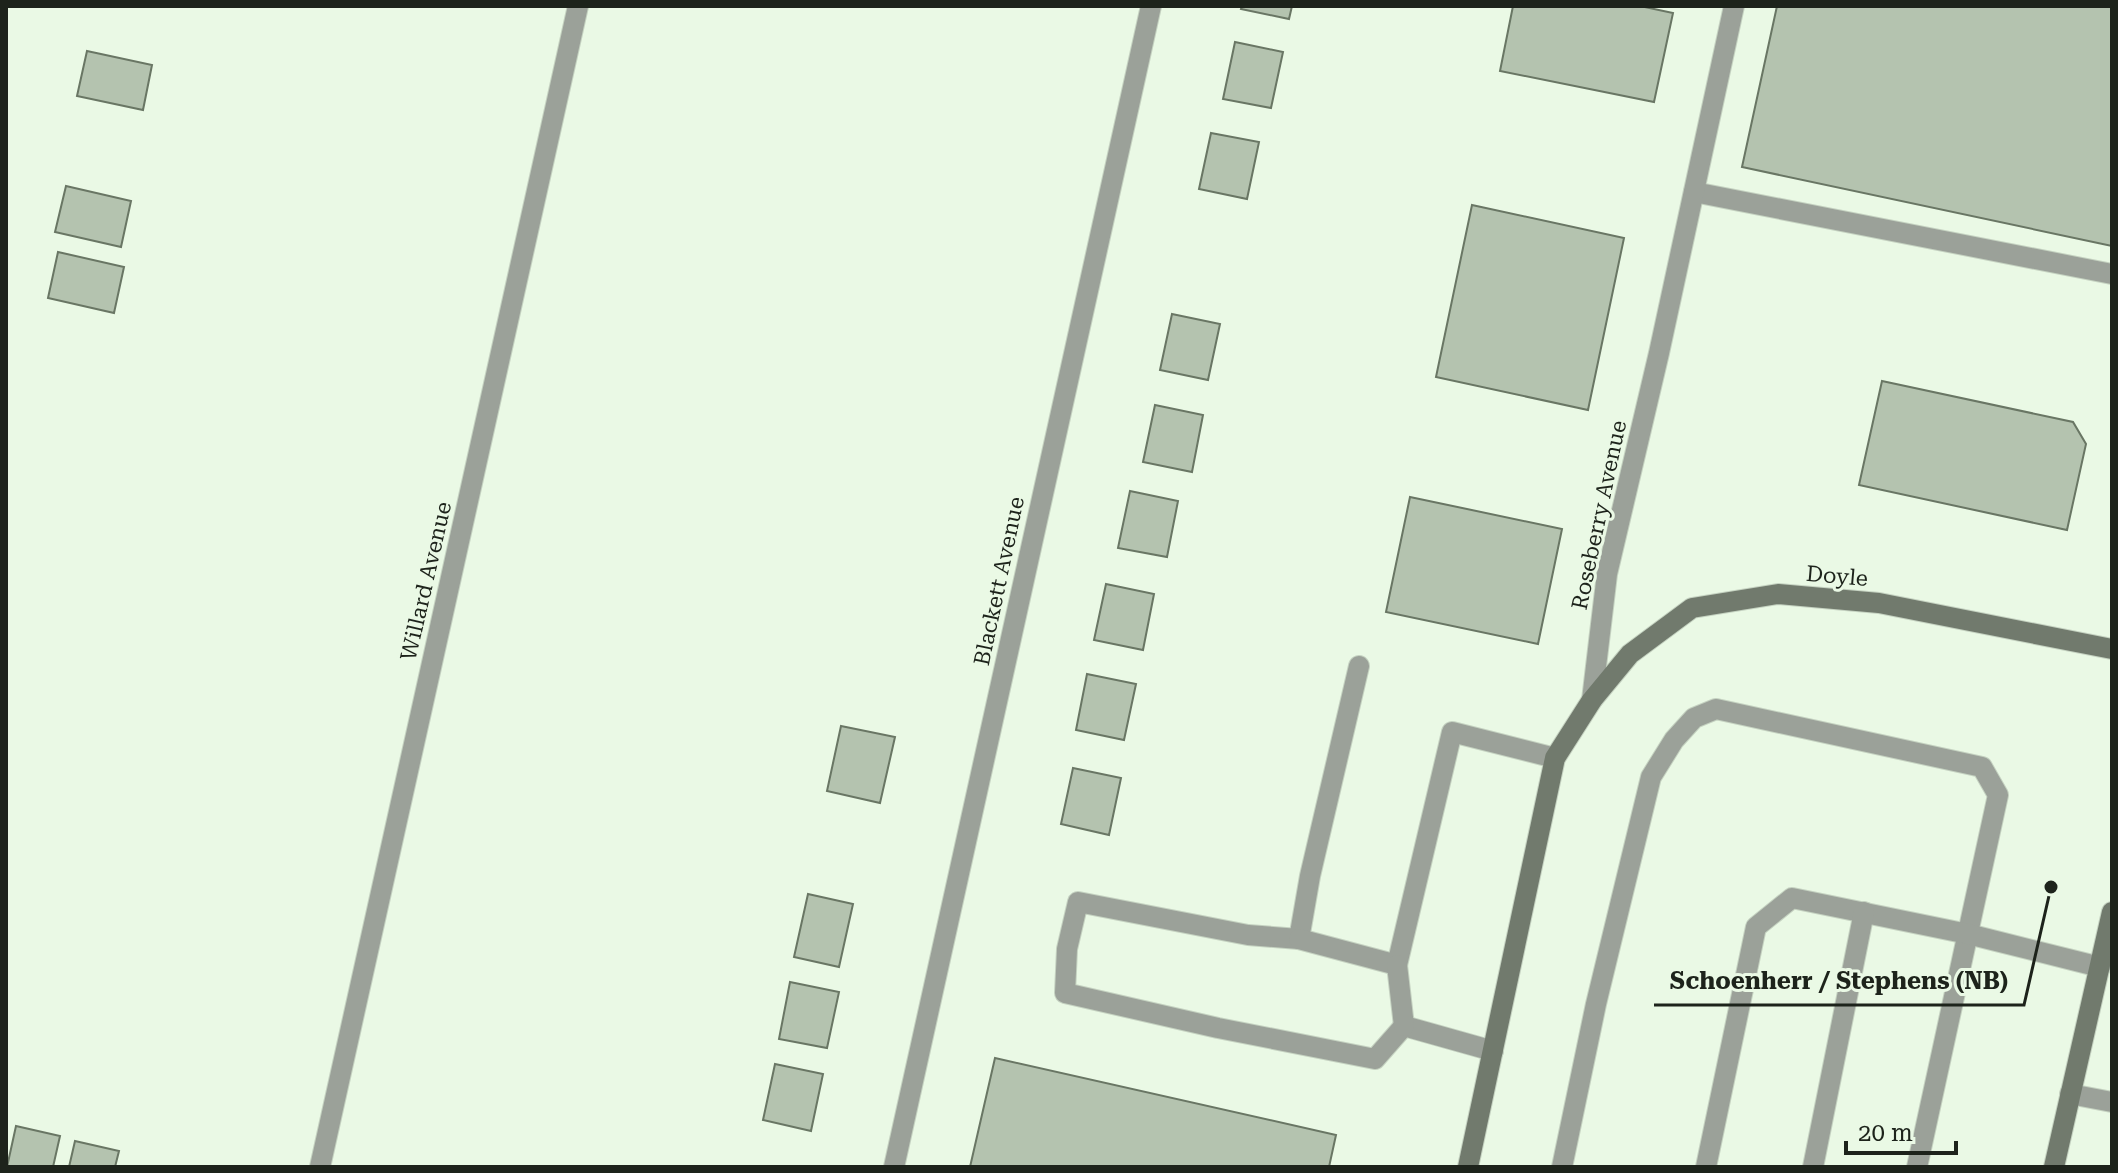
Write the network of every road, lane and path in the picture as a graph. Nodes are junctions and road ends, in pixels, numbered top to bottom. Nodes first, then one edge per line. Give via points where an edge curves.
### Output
1 (578, 6) edge
2 (1151, 6) edge
3 (1734, 6) edge
4 (1694, 192) junction
5 (2112, 274) edge
6 (2112, 649) edge
7 (1359, 666) dead end
8 (1592, 700) junction
9 (1555, 758) junction
10 (1864, 912) junction
11 (2112, 912) edge
12 (1968, 934) junction
13 (1299, 939) junction
14 (1397, 965) junction
15 (2100, 967) junction
16 (1404, 1026) junction
17 (1493, 1051) junction
18 (2070, 1094) junction
19 (2112, 1102) edge
20 (320, 1167) edge
21 (894, 1167) edge
22 (1468, 1167) edge
23 (1562, 1167) edge
24 (1706, 1167) edge
25 (1813, 1167) edge
26 (1917, 1167) edge
27 (2054, 1167) edge

1 - 20 street, Willard Avenue
2 - 21 street, Blackett Avenue
3 - 4 street, Roseberry Avenue
4 - 5 street
4 - 8 street, Roseberry Avenue via 1607,574
6 - 8 street, Doyle via 1879,603 1778,594 1692,608 1630,654
7 - 13 street
8 - 9 street, Roseberry Avenue
9 - 14 street via 1452,732
9 - 17 street, Roseberry Avenue
10 - 12 street
10 - 24 street via 1792,898 1756,927
10 - 25 street
11 - 15 street
12 - 15 street
12 - 23 street via 1998,795 1982,767 1716,709 1694,718 1651,777
12 - 26 street
13 - 14 street
13 - 16 street via 1248,935 1078,902 1067,949 1065,993 1375,1059
14 - 16 street
15 - 18 street
16 - 17 street
17 - 22 street, Roseberry Avenue
18 - 19 street
18 - 27 street

